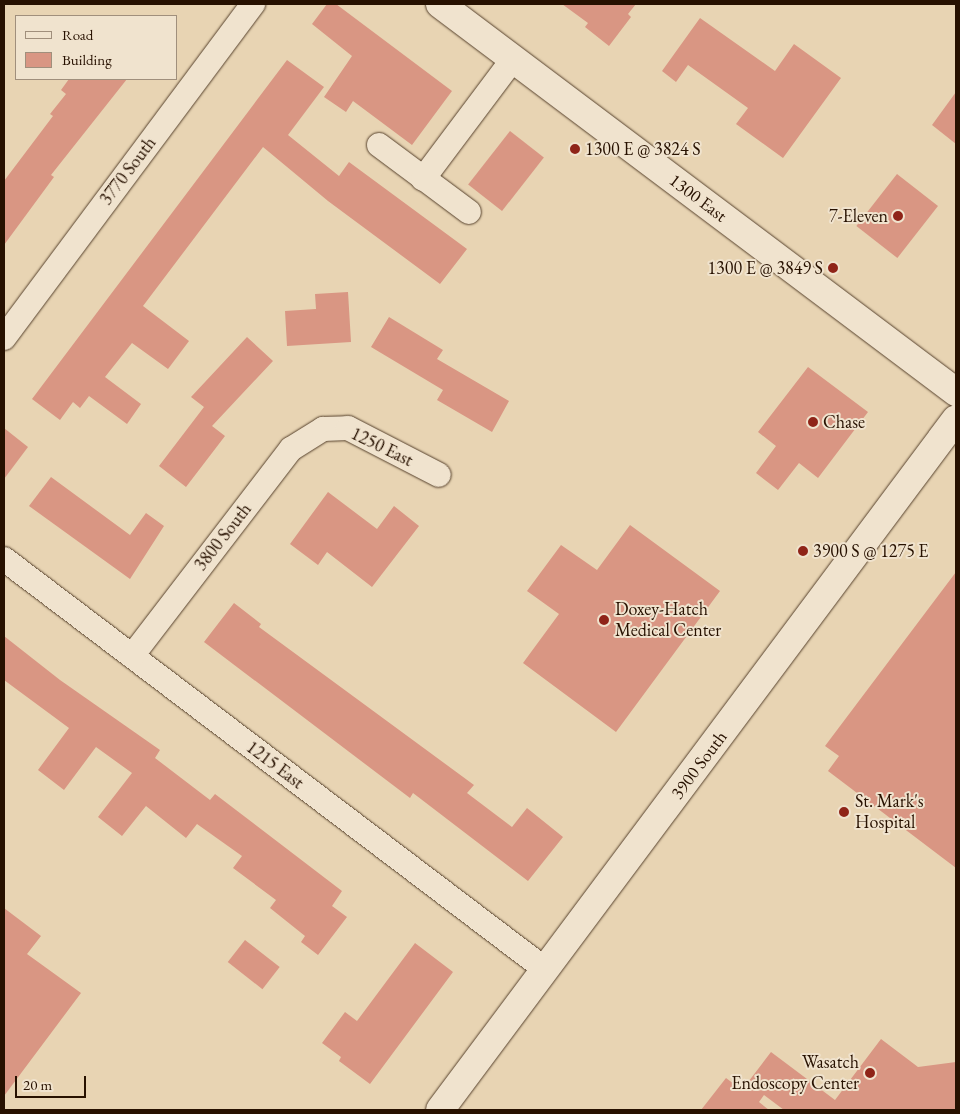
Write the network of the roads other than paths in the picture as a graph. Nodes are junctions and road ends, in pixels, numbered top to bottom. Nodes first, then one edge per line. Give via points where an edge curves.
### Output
1 (253, 4) edge
2 (440, 4) edge
3 (513, 59) junction
4 (379, 145) dead end
5 (423, 179) junction
6 (468, 212) dead end
7 (4, 338) edge
8 (956, 392) edge
9 (956, 419) edge
10 (323, 429) joint
11 (438, 474) dead end
12 (4, 559) edge
13 (132, 656) junction
14 (546, 970) junction
15 (440, 1110) edge

1 - 7 street, 3770 South
2 - 3 main road, 1300 East
3 - 5 street
3 - 8 main road, 1300 East
4 - 5 street
5 - 6 street
9 - 14 main road, 3900 South
10 - 11 street, 1250 East via 348,428
10 - 13 street, 3800 South via 291,449
12 - 13 street, 1215 East
13 - 14 street, 1215 East
14 - 15 main road, 3900 South

